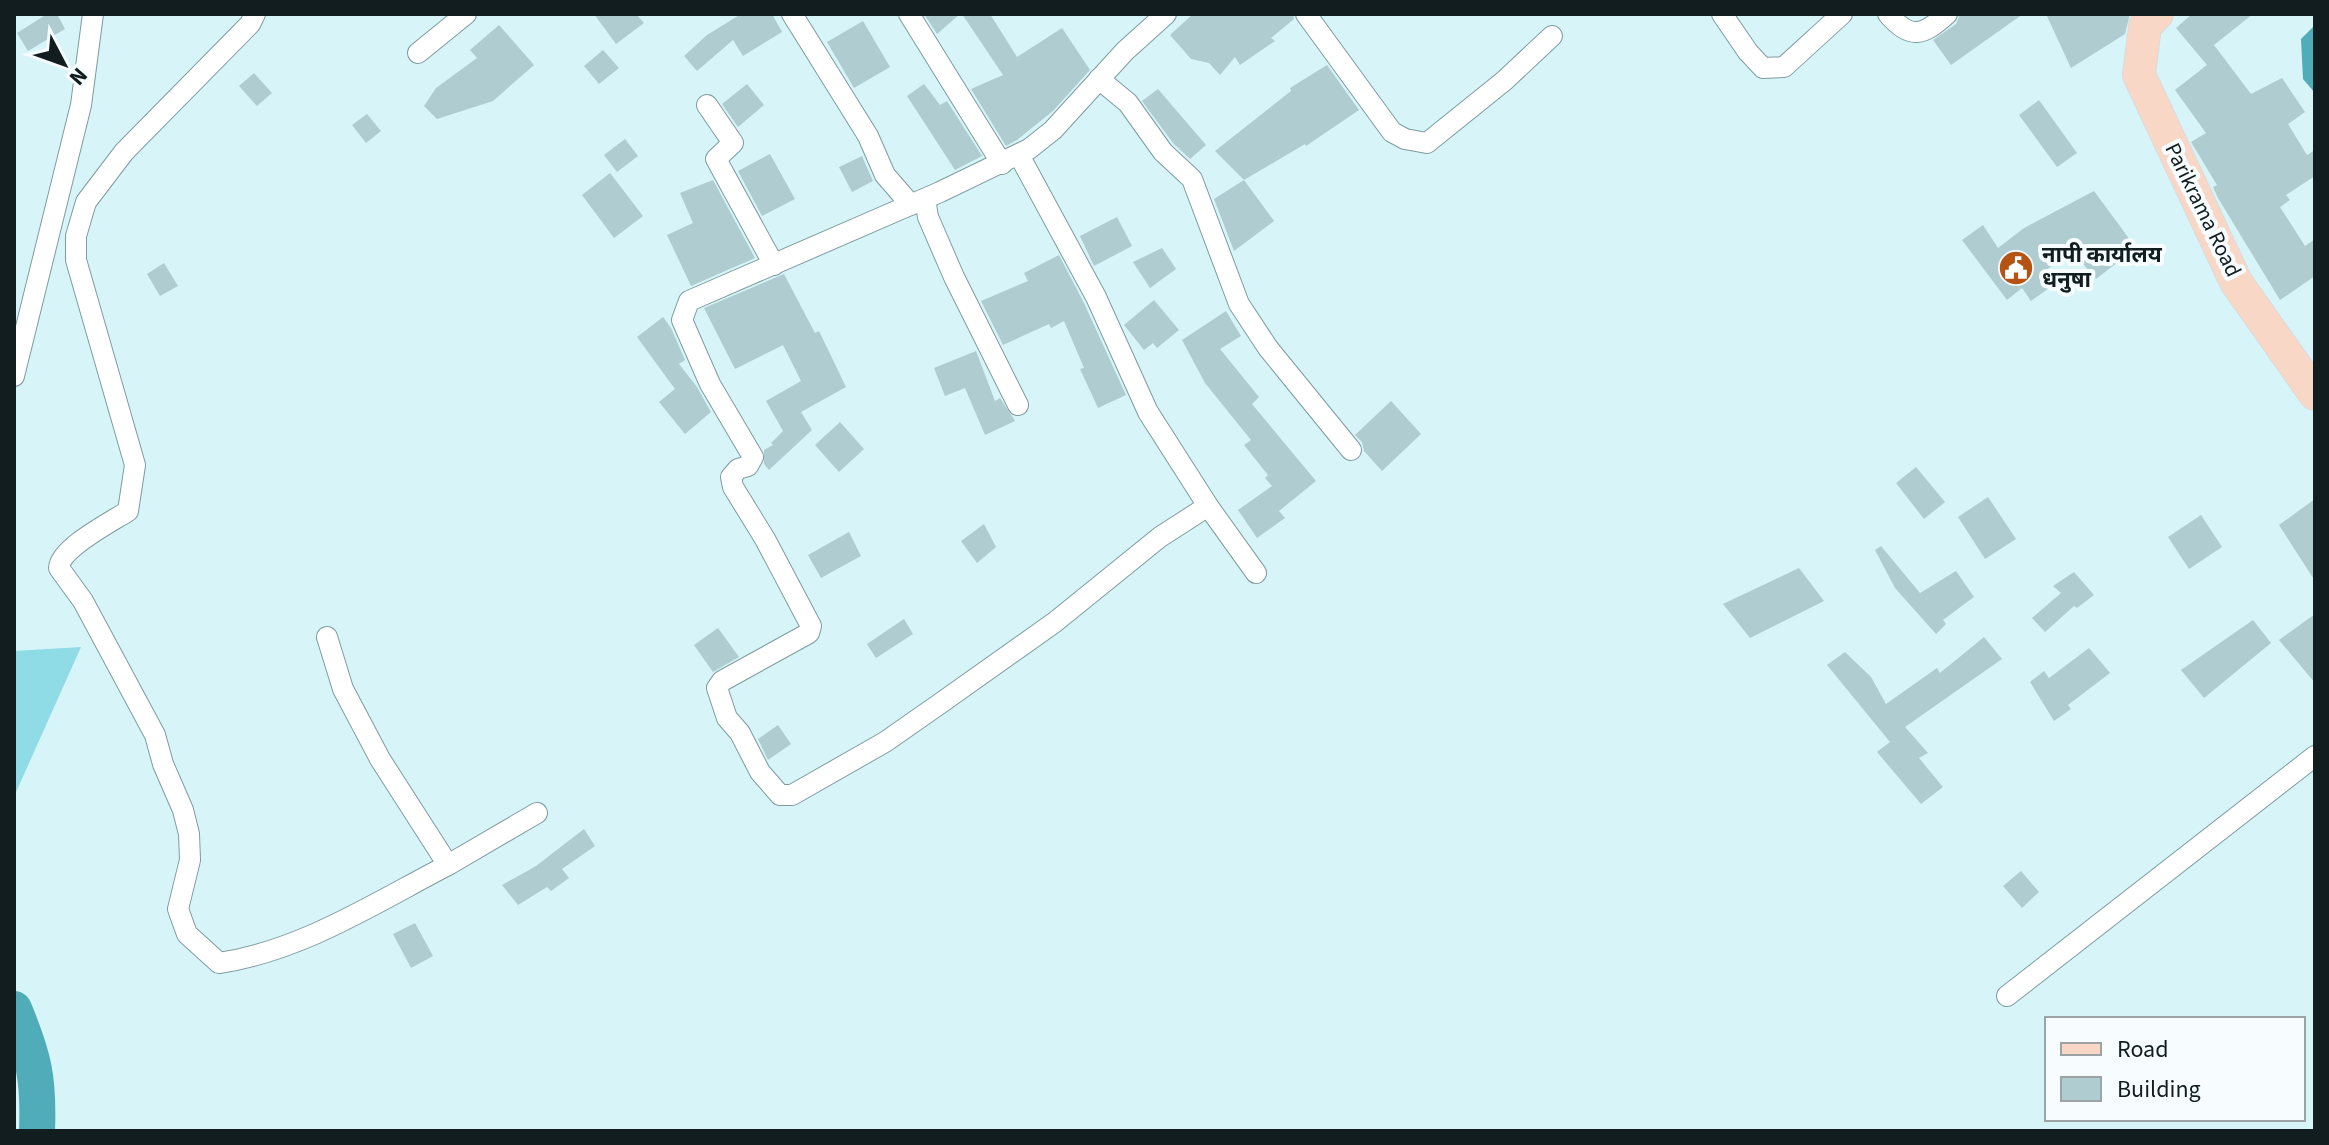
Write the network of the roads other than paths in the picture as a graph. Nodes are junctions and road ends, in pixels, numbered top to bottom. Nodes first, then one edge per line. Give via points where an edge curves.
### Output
1 (93, 14) edge
2 (255, 14) edge
3 (466, 14) edge
4 (792, 14) edge
5 (909, 14) edge
6 (1306, 14) edge
7 (1722, 14) edge
8 (1842, 14) edge
9 (1888, 14) edge
10 (1947, 14) edge
11 (1158, 16) edge
12 (2147, 18) edge
13 (1552, 36) dead end
14 (418, 53) dead end
15 (1099, 79) junction
16 (707, 105) dead end
17 (1010, 159) junction
18 (918, 202) junction
19 (50, 224) junction
20 (76, 236) junction
21 (774, 265) junction
22 (14, 376) edge
23 (2315, 394) edge
24 (1018, 405) dead end
25 (1351, 450) dead end
26 (1208, 506) junction
27 (1256, 573) dead end
28 (327, 637) dead end
29 (2315, 756) edge
30 (537, 813) dead end
31 (448, 865) junction
32 (2007, 996) dead end

1 - 19 street via 81,105
2 - 20 street via 124,152 86,202
3 - 14 street
4 - 18 street via 868,136 885,175
5 - 17 street
6 - 13 street via 1392,132 1427,143
7 - 8 street via 1763,68 1784,67
9 - 10 street via 1910,32 1931,28
11 - 15 street
12 - 23 main road, Parikrama Road via 2139,75 2236,282
15 - 17 street via 1053,130
15 - 25 street via 1128,103 1163,152 1192,179 1239,304
16 - 21 street via 733,143 716,159
17 - 18 street
17 - 26 street via 1096,297 1148,412
18 - 21 street
18 - 24 street
19 - 20 street
19 - 22 street
20 - 31 street via 76,260 135,465 128,511 69,549 59,568 83,601 155,735 183,810 190,860 178,909 187,934 219,963 242,960 322,932
21 - 26 street via 689,301 682,320 710,384 753,457 731,477 733,487 811,626 809,633 717,688 727,718 780,795 792,795 902,730
26 - 27 street
28 - 31 street via 343,689 380,759
29 - 32 street
30 - 31 street

